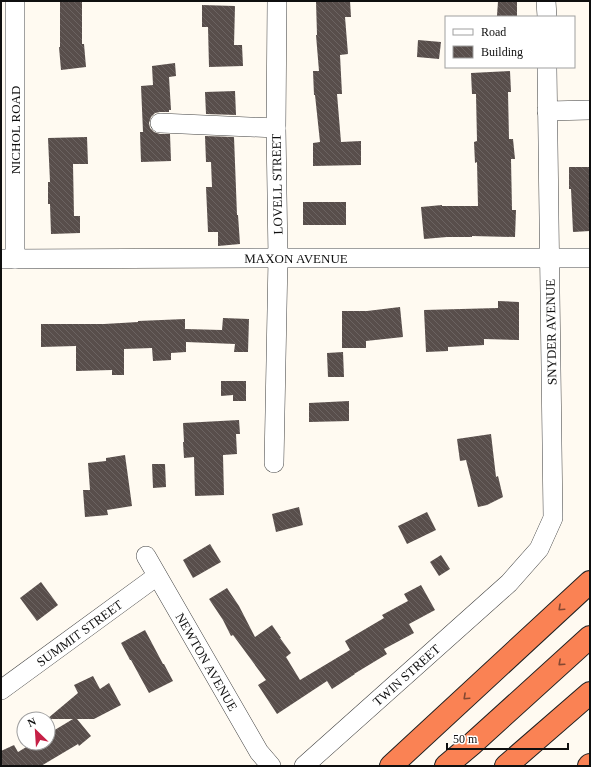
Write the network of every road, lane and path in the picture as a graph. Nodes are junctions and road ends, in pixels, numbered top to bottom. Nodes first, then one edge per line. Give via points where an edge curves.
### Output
1 (15, 1) edge
2 (276, 1) edge
3 (546, 1) edge
4 (546, 16) edge
5 (547, 68) edge
6 (590, 110) edge
7 (547, 111) junction
8 (160, 123) dead end
9 (276, 128) junction
10 (278, 258) junction
11 (549, 258) junction
12 (590, 258) edge
13 (8, 259) edge
14 (274, 463) dead end
15 (146, 556) dead end
16 (157, 576) junction
17 (508, 582) joint
18 (590, 582) edge
19 (590, 637) edge
20 (1, 690) edge
21 (590, 693) edge
22 (590, 702) edge
23 (271, 766) edge
24 (304, 766) edge
25 (391, 766) edge
26 (446, 766) edge
27 (506, 766) edge

1 - 13 street, NICHOL ROAD
2 - 9 street, LOVELL STREET
3 - 4 street
5 - 7 street, SNYDER AVENUE
6 - 7 street
7 - 11 street, SNYDER AVENUE
8 - 9 street
9 - 10 street, LOVELL STREET
10 - 11 street, MAXON AVENUE
10 - 13 street, MAXON AVENUE
10 - 14 street, LOVELL STREET
11 - 12 street, MAXON AVENUE
11 - 17 street, SNYDER AVENUE via 553,518 539,549
15 - 16 street, NEWTON AVENUE
16 - 20 street, SUMMIT STREET
16 - 23 street, NEWTON AVENUE via 259,752
17 - 24 street, TWIN STREET
18 -> 25 highway
19 -> 26 highway
21 - 27 highway
22 - 27 highway

